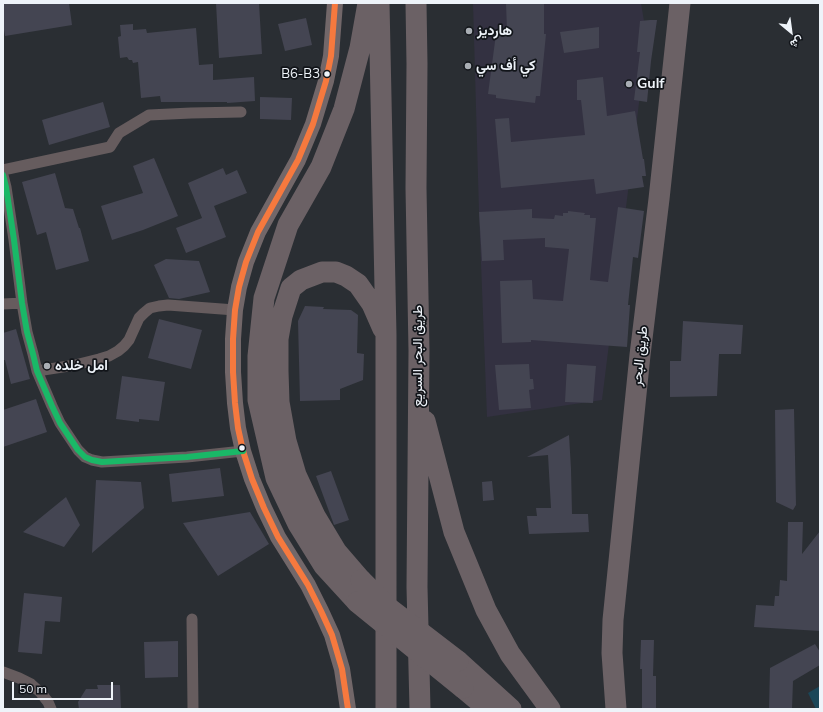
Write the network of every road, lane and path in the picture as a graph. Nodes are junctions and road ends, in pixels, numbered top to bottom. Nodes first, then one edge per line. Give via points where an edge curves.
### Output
1 (335, 3) edge
2 (368, 3) edge
3 (379, 3) edge
4 (416, 3) edge
5 (680, 3) edge
6 (241, 112) dead end
7 (3, 170) edge
8 (3, 175) edge
9 (22, 303) junction
10 (3, 304) edge
11 (235, 310) junction
12 (386, 335) junction
13 (37, 371) junction
14 (418, 393) junction
15 (244, 451) junction
16 (192, 620) dead end
17 (3, 672) edge
18 (51, 709) edge
19 (193, 709) edge
20 (348, 709) edge
21 (386, 709) edge
22 (420, 709) edge
23 (488, 709) edge
24 (512, 709) edge
25 (550, 709) edge
26 (616, 709) edge

1 - 11 street via 331,56 313,124 298,160 258,232 246,262
2 - 23 highway, bridge via 360,48 344,109 321,167 288,225 264,298 258,356 258,400 276,478 298,524 324,566 357,602
3 - 12 highway
4 - 14 highway, طريق البحر السريع
5 - 26 highway, طريق البحر via 613,620 612,653
6 - 7 street via 149,115 119,133 110,147
8 - 9 street
9 - 10 street
9 - 13 street
11 - 13 street via 168,305 150,308 140,318 129,340 118,351 99,359
11 - 15 street via 233,372 238,428
12 - 21 highway
12 - 24 highway, bridge via 372,304 358,284 346,276 336,272 322,272 301,280 291,288 278,339 279,402 296,476 314,516 336,551 361,580 389,608 458,661
13 - 15 street via 70,440 78,450 92,460 128,461
14 - 22 highway, طريق البحر السريع via 416,587
14 - 25 highway via 454,532 486,610 510,654
15 - 20 street via 264,508 278,537 308,585 332,635 342,669
16 - 19 street
17 - 18 street via 31,684 41,693

